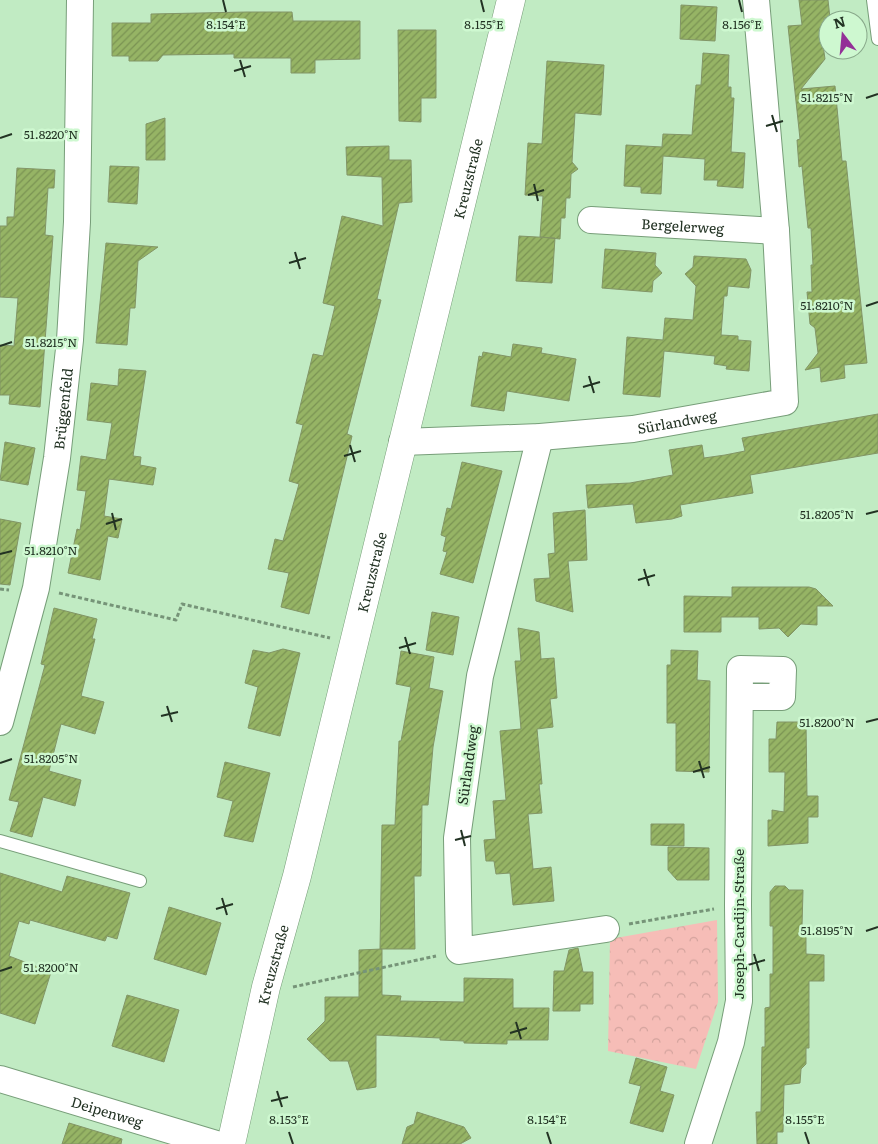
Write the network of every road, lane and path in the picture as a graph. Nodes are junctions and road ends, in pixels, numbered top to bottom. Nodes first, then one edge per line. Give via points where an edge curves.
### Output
1 (80, 0) edge
2 (511, 0) edge
3 (756, 0) edge
4 (873, 0) edge
5 (878, 39) edge
6 (591, 220) dead end
7 (776, 231) junction
8 (540, 436) junction
9 (402, 442) junction
10 (36, 588) junction
11 (353, 644) junction
12 (740, 697) dead end
13 (0, 722) edge
14 (0, 841) edge
15 (140, 881) dead end
16 (738, 905) junction
17 (606, 928) joint
18 (458, 951) junction
19 (266, 986) junction
20 (0, 1078) edge
21 (216, 1144) edge
22 (232, 1144) edge
23 (698, 1144) edge

1 - 10 street, Brüggenfeld via 77,222 70,340 57,458
2 - 9 street, Kreuzstraße
3 - 7 street
4 - 5 lane
6 - 7 street, Bergelerweg
7 - 8 street, Sürlandweg via 785,402 634,429
8 - 9 street, Sürlandweg
8 - 18 street, Sürlandweg via 480,676 457,838
9 - 11 street, Kreuzstraße
10 - 11 path via 176,620 182,604
10 - 13 street, Brüggenfeld
11 - 19 street, Kreuzstraße via 297,876
12 - 16 street, Joseph-Cardijn-Straße
14 - 15 lane
16 - 17 path
16 - 23 street, Joseph-Cardijn-Straße via 739,1001 731,1042
17 - 18 street
18 - 19 path via 284,989
19 - 22 street, Kreuzstraße
20 - 21 street, Deipenweg

